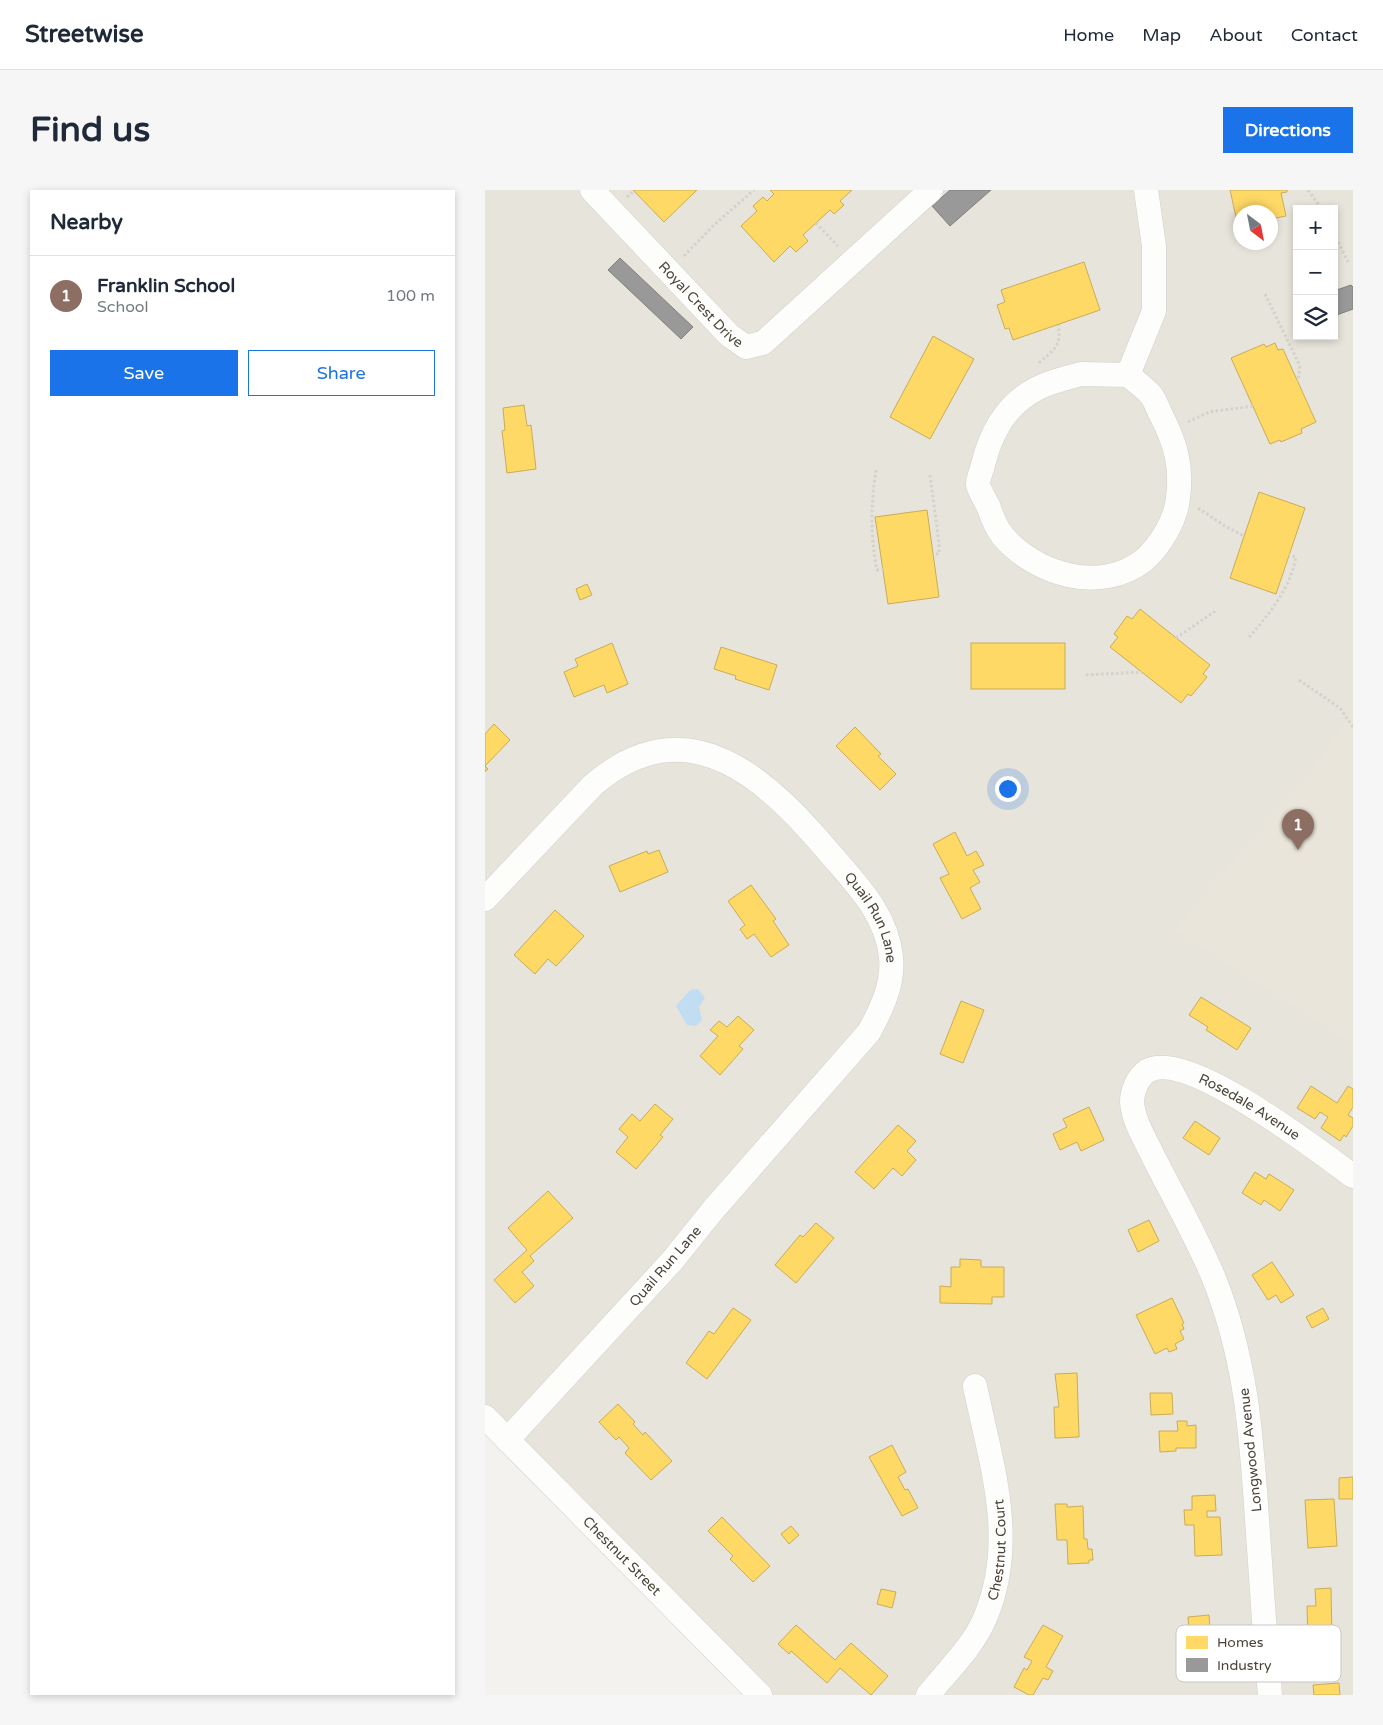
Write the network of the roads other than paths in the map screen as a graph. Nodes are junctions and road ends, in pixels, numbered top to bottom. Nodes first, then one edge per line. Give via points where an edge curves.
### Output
1 (592, 190) edge
2 (931, 190) edge
3 (1146, 190) edge
4 (1128, 375) junction
5 (489, 888) edge
6 (1139, 1080) joint
7 (1353, 1176) edge
8 (975, 1386) dead end
9 (485, 1417) edge
10 (507, 1440) junction
11 (1265, 1625) edge
12 (1269, 1682) edge
13 (760, 1695) edge
14 (928, 1695) edge
15 (1270, 1695) edge

1 - 2 street, Royal Crest Drive via 729,335 746,347 763,342
3 - 4 street via 1154,246 1154,311
4 - 4 street via 1081,374 1038,388 1001,418 988,444 978,483 1001,534 1034,562 1078,578 1117,575 1150,554 1169,526 1177,503 1181,475 1173,438 1151,396
5 - 10 street, Quail Run Lane via 609,772 648,753 693,751 721,758 750,774 790,810 869,899 887,935 891,958 883,1006 869,1032 672,1261
6 - 7 street, Rosedale Avenue via 1147,1071 1163,1068 1199,1076 1231,1093
6 - 11 street, Longwood Avenue via 1133,1091 1135,1115 1214,1279 1240,1367 1254,1459
8 - 14 street, Chestnut Court via 997,1494 1002,1559 985,1620 967,1648
9 - 10 street, Chestnut Street
10 - 13 street, Chestnut Street
12 - 15 street, Longwood Avenue

